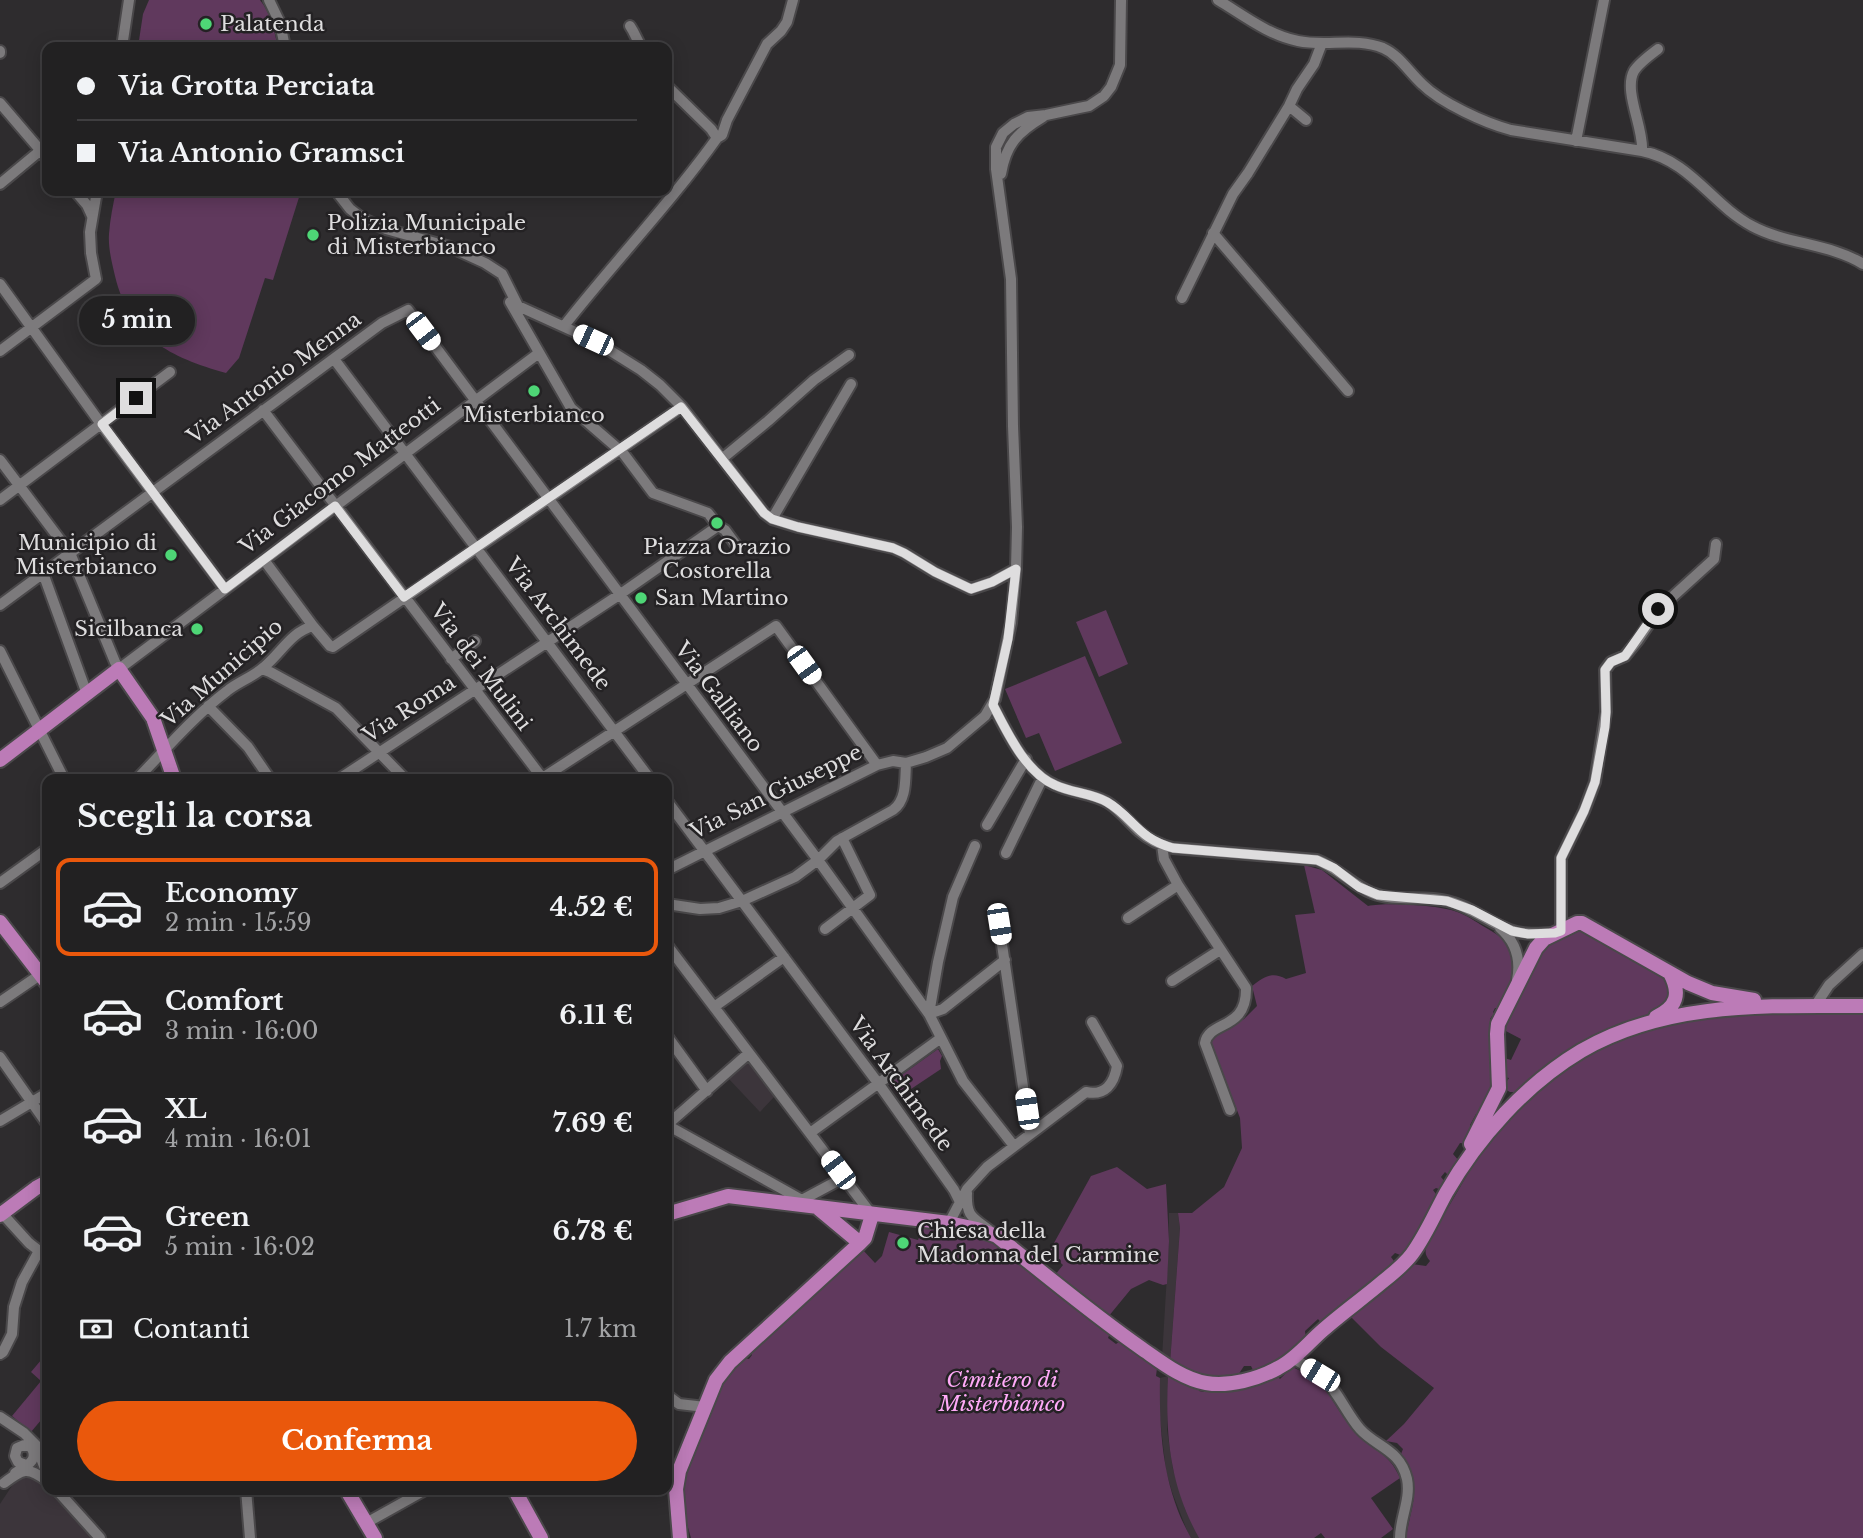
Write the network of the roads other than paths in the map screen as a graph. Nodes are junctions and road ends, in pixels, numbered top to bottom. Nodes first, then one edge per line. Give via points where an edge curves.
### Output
1 (130, 0) edge
2 (270, 0) edge
3 (793, 0) edge
4 (1121, 0) edge
5 (1218, 0) edge
6 (1604, 0) edge
7 (629, 26) dead end
8 (123, 42) edge
9 (284, 42) edge
10 (639, 42) edge
11 (1322, 43) junction
12 (1658, 49) dead end
13 (672, 91) edge
14 (0, 103) edge
15 (1289, 106) junction
16 (1306, 121) dead end
17 (717, 138) junction
18 (1576, 141) junction
19 (42, 148) edge
20 (1642, 152) junction
21 (42, 153) edge
22 (0, 184) edge
23 (79, 196) edge
24 (96, 196) edge
25 (340, 196) edge
26 (92, 216) junction
27 (1213, 233) junction
28 (1863, 264) edge
29 (493, 268) junction
30 (0, 284) edge
31 (1182, 298) dead end
32 (408, 310) joint
33 (564, 326) junction
34 (32, 327) junction
35 (0, 351) edge
36 (539, 353) junction
37 (849, 355) dead end
38 (334, 359) junction
39 (170, 372) dead end
40 (851, 384) dead end
41 (1348, 391) dead end
42 (476, 400) junction
43 (681, 407) junction
44 (263, 410) junction
45 (102, 424) junction
46 (618, 449) junction
47 (405, 454) junction
48 (723, 458) junction
49 (0, 460) edge
50 (19, 485) junction
51 (152, 492) junction
52 (548, 498) junction
53 (0, 500) edge
54 (335, 506) junction
55 (772, 519) junction
56 (714, 529) junction
57 (1716, 544) dead end
58 (736, 545) dead end
59 (477, 547) junction
60 (69, 553) junction
61 (264, 560) junction
62 (1016, 569) junction
63 (43, 573) junction
64 (225, 589) junction
65 (618, 594) junction
66 (404, 597) junction
67 (0, 605) edge
68 (313, 626) junction
69 (475, 641) dead end
70 (547, 641) junction
71 (0, 651) edge
72 (451, 659) junction
73 (119, 669) junction
74 (262, 669) junction
75 (686, 685) junction
76 (474, 690) junction
77 (87, 694) junction
78 (993, 705) junction
79 (208, 706) junction
80 (985, 716) junction
81 (39, 731) junction
82 (615, 732) junction
83 (1013, 742) junction
84 (165, 750) junction
85 (379, 752) junction
86 (1026, 759) junction
87 (0, 760) edge
88 (906, 763) junction
89 (877, 765) junction
90 (61, 774) edge
91 (142, 774) edge
92 (172, 774) edge
93 (267, 774) edge
94 (346, 774) edge
95 (400, 774) edge
96 (538, 774) edge
97 (550, 774) edge
98 (646, 774) edge
99 (1042, 779) junction
100 (672, 808) edge
101 (781, 812) junction
102 (987, 825) dead end
103 (842, 838) junction
104 (1162, 845) junction
105 (975, 846) dead end
106 (704, 851) junction
107 (42, 853) edge
108 (1006, 853) dead end
109 (818, 860) junction
110 (672, 867) edge
111 (0, 883) edge
112 (1178, 885) junction
113 (742, 901) junction
114 (672, 905) edge
115 (853, 909) junction
116 (1128, 918) dead end
117 (1490, 920) junction
118 (0, 922) edge
119 (999, 924) dead end
120 (825, 929) dead end
121 (1558, 932) junction
122 (1220, 950) junction
123 (672, 951) edge
124 (1863, 954) edge
125 (784, 957) junction
126 (1004, 960) junction
127 (42, 972) edge
128 (1670, 973) junction
129 (1172, 981) dead end
130 (1516, 985) junction
131 (0, 1002) edge
132 (1811, 1006) junction
133 (1863, 1006) edge
134 (715, 1007) junction
135 (929, 1014) junction
136 (1092, 1022) dead end
137 (1642, 1024) junction
138 (941, 1038) junction
139 (672, 1043) edge
140 (749, 1053) junction
141 (0, 1056) edge
142 (878, 1083) junction
143 (1499, 1088) junction
144 (1529, 1089) junction
145 (707, 1091) junction
146 (42, 1096) edge
147 (33, 1102) junction
148 (1230, 1110) dead end
149 (42, 1116) edge
150 (0, 1121) edge
151 (672, 1121) edge
152 (672, 1128) edge
153 (810, 1133) junction
154 (1030, 1134) junction
155 (1014, 1146) junction
156 (840, 1174) junction
157 (42, 1185) edge
158 (953, 1189) junction
159 (967, 1189) junction
160 (1447, 1192) junction
161 (808, 1204) junction
162 (963, 1204) junction
163 (672, 1213) edge
164 (1, 1214) edge
165 (875, 1215) junction
166 (956, 1224) junction
167 (997, 1236) junction
168 (859, 1245) junction
169 (42, 1252) edge
170 (42, 1258) edge
171 (1, 1354) edge
172 (1293, 1358) junction
173 (672, 1399) edge
174 (705, 1407) junction
175 (1, 1418) edge
176 (34, 1448) junction
177 (20, 1464) junction
178 (42, 1464) edge
179 (673, 1468) edge
180 (42, 1477) edge
181 (2, 1486) edge
182 (61, 1495) edge
183 (246, 1495) edge
184 (350, 1495) edge
185 (416, 1495) edge
186 (517, 1495) edge
187 (366, 1523) junction
188 (100, 1538) edge
189 (250, 1538) edge
190 (375, 1538) edge
191 (541, 1538) edge
192 (680, 1538) edge
193 (1400, 1538) edge

1 - 8 street
2 - 9 street
3 - 17 street via 787,22 767,44
4 - 62 street via 1120,65 1104,96 1088,106 1028,117 1003,133 996,147 1011,279
5 - 11 street via 1281,37
6 - 18 street
7 - 10 street
11 - 15 street
11 - 18 street via 1364,42 1382,48 1436,96 1494,125
12 - 20 street via 1634,69 1631,79
13 - 17 street
14 - 19 street
15 - 16 street
15 - 27 street
17 - 33 street
18 - 20 street
20 - 28 street via 1672,162 1749,225
21 - 22 street
23 - 26 street
24 - 26 street
25 - 29 street via 363,219 450,247
26 - 34 street via 96,279
27 - 31 street
27 - 41 street
29 - 33 street via 502,274 518,306
29 - 36 street
30 - 34 street
32 - 38 street, Via Antonio Menna via 382,323
32 - 42 street, Via Galliano
33 - 43 street via 616,353
34 - 35 street
34 - 45 street
36 - 42 street, Via Giacomo Matteotti
36 - 46 street via 572,408
37 - 48 street
38 - 44 street, Via Antonio Menna
38 - 47 street, Via Archimede
39 - 45 street
40 - 55 street
42 - 47 street, Via Giacomo Matteotti
42 - 52 street, Via Galliano
43 - 46 street, Via Municipio
43 - 48 street
44 - 51 street, Via Antonio Menna
44 - 54 street, Via dei Mulini
45 - 50 street
45 - 51 street
46 - 52 street, Via Municipio
46 - 56 street via 653,493 708,513
47 - 54 street, Via Giacomo Matteotti
47 - 59 street, Via Archimede
48 - 55 street
49 - 50 street
50 - 53 street
50 - 60 street
51 - 60 street, Via Antonio Menna
51 - 64 street
52 - 59 street, Via Municipio
52 - 65 street, Via Galliano
54 - 61 street, Via Giacomo Matteotti
54 - 66 street, Via dei Mulini
55 - 62 street via 893,548 971,589
56 - 58 street via 725,530
56 - 65 street, Via Roma
57 - 121 street via 1714,559 1658,609 1625,656 1605,670 1605,719 1595,782 1561,858
59 - 66 street, Via Municipio
59 - 70 street, Via Archimede
60 - 63 street
60 - 73 street
61 - 64 street, Via Giacomo Matteotti
61 - 68 street
62 - 78 street
63 - 67 street
63 - 77 street
64 - 73 street, Via Giacomo Matteotti
65 - 70 street, Via Roma
65 - 75 street, Via Galliano
66 - 68 street, Via Municipio via 333,647
66 - 72 street, Via dei Mulini
68 - 74 street, Via Municipio via 292,636
69 - 72 street
70 - 76 street, Via Roma
70 - 82 street, Via Archimede
71 - 81 street
72 - 76 street, Via dei Mulini
73 - 77 main road, Via Giacomo Matteotti
73 - 84 main road via 153,719
74 - 79 street, Via Municipio
74 - 85 street via 336,708
75 - 82 street
75 - 89 street via 776,626
75 - 101 street, Via Galliano
76 - 85 street, Via Roma
76 - 96 street, Via dei Mulini
77 - 81 main road, Via Giacomo Matteotti
78 - 80 street, Via San Giuseppe
78 - 83 street
79 - 84 street, Via Municipio
79 - 93 street via 248,747
80 - 83 street
80 - 88 street, Via San Giuseppe via 947,748
81 - 87 main road, Via Giacomo Matteotti
81 - 90 street
82 - 97 street
82 - 98 street, Via Archimede
83 - 86 street
84 - 91 street, Via Municipio
84 - 92 main road
85 - 94 street, Via Roma
85 - 95 street
86 - 99 street
86 - 102 street
88 - 89 street, Via San Giuseppe
88 - 103 street via 900,805
89 - 101 street, Via San Giuseppe
99 - 104 street via 1107,802
99 - 108 street
100 - 106 street, Via Archimede
101 - 106 street, Via San Giuseppe
101 - 109 street, Via Galliano
103 - 109 street
103 - 115 street via 870,895
104 - 112 street
104 - 117 street via 1317,860 1378,895 1447,901
105 - 135 street via 953,897
106 - 110 street, Via San Giuseppe
106 - 113 street, Via Archimede
107 - 111 street
109 - 113 street via 795,877
109 - 115 street, Via Galliano
112 - 116 street
112 - 122 street
113 - 114 street via 719,908
113 - 125 street, Via Archimede
115 - 120 street
115 - 135 street, Via Galliano
117 - 121 street via 1528,934
117 - 130 street via 1505,932 1515,949
118 - 127 main road
119 - 126 street
121 - 128 main road via 1582,923
121 - 130 main road via 1541,942
122 - 129 street
122 - 148 street via 1245,988 1239,1014 1210,1033 1205,1043
123 - 134 street
124 - 132 street
125 - 134 street
125 - 142 street, Via Archimede
126 - 135 street via 943,1009
126 - 154 street
127 - 131 street
128 - 132 main road via 1712,993
128 - 137 main road via 1676,987 1673,1005
130 - 143 main road via 1498,1024
132 - 133 main road
132 - 137 main road via 1735,1007
134 - 140 street
135 - 138 street, Via Galliano
136 - 154 street via 1117,1066 1114,1081 1103,1091 1086,1092
137 - 144 main road via 1580,1052
138 - 142 street
138 - 155 street, Via Galliano via 963,1081
139 - 145 street
140 - 145 street
140 - 153 street
141 - 147 street
142 - 153 street
142 - 158 street, Via Archimede
143 - 144 main road via 1511,1097
143 - 160 main road
144 - 160 main road via 1489,1131
145 - 151 street
146 - 147 street
147 - 149 street
147 - 150 street
152 - 161 street
153 - 156 street
154 - 155 street
155 - 159 street
156 - 161 street
156 - 165 street
157 - 164 main road
158 - 159 street
158 - 162 street, Via Archimede
159 - 162 street
160 - 172 main road via 1407,1261
161 - 163 main road via 728,1196
161 - 165 main road
161 - 168 main road
162 - 166 street
162 - 167 street, Via Archimede
164 - 169 street
165 - 166 main road
165 - 168 main road
166 - 167 main road
167 - 172 main road via 1103,1322 1194,1380 1215,1384 1247,1380
168 - 174 main road via 730,1363 716,1380
170 - 171 street via 22,1283 12,1334
172 - 193 street via 1320,1375 1359,1428 1399,1461 1408,1482
173 - 174 street
174 - 179 main road
175 - 176 street via 24,1433
175 - 177 street via 12,1431
176 - 177 street via 33,1461
176 - 177 street via 20,1446
176 - 178 street
177 - 180 street
177 - 181 street
177 - 181 street
179 - 192 main road
182 - 188 street
183 - 189 street
184 - 187 main road
185 - 187 street
186 - 191 main road
187 - 190 main road

